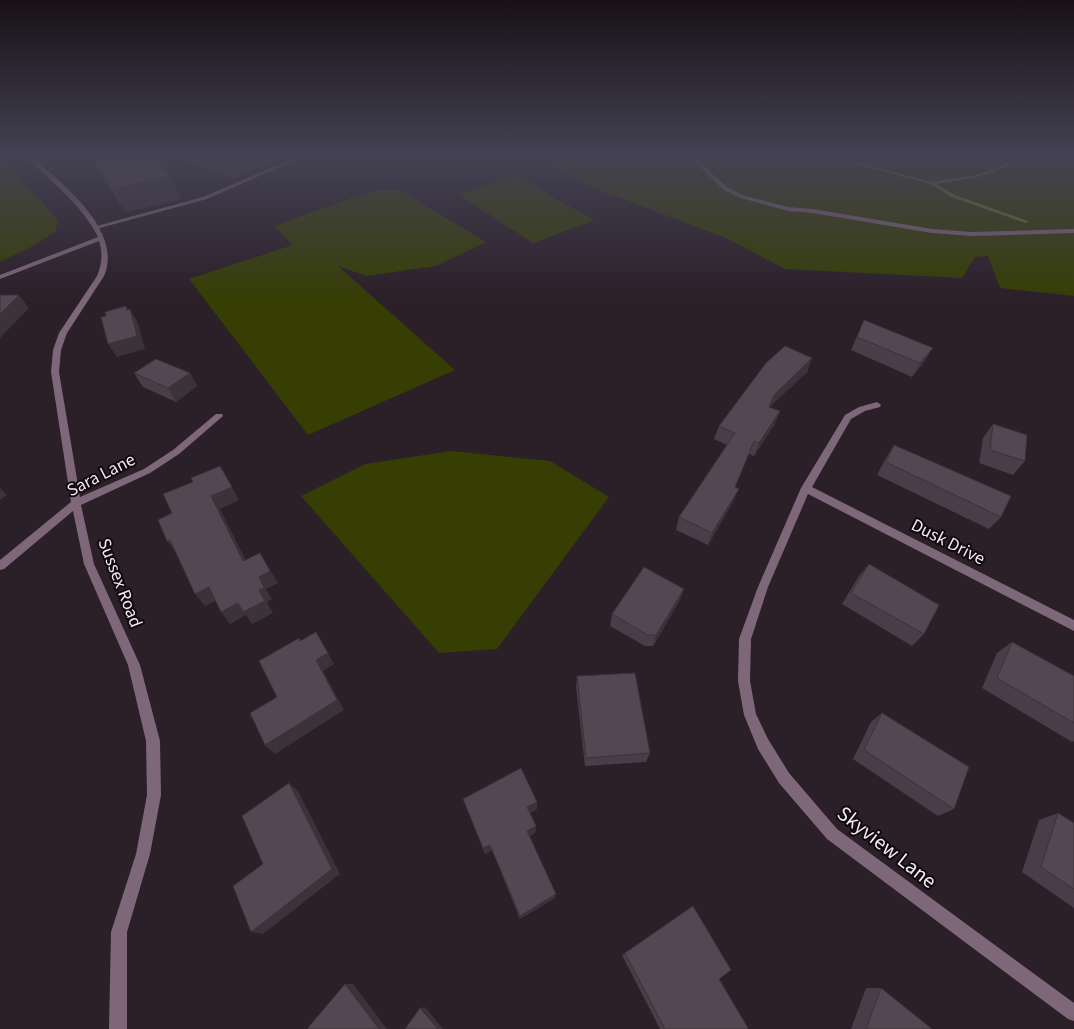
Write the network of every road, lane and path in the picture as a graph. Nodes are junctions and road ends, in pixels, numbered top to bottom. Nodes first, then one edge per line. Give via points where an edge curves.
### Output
1 (77, 204) edge
2 (182, 204) edge
3 (772, 204) edge
4 (96, 227) junction
5 (1074, 231) edge
6 (102, 238) junction
7 (0, 277) edge
8 (878, 405) dead end
9 (219, 416) dead end
10 (806, 488) junction
11 (76, 503) junction
12 (0, 566) edge
13 (1074, 626) edge
14 (1074, 1013) edge
15 (118, 1029) edge

1 - 4 street, Sussex Road
2 - 4 street
3 - 5 street via 932,231 972,234
4 - 6 street, Sussex Road
6 - 7 street
6 - 11 street, Sussex Road via 104,266 90,295 61,334 56,356 55,372
8 - 10 street, Skyview Lane via 848,417
9 - 11 street, Sara Lane via 176,452 146,471
10 - 13 street, Dusk Drive
10 - 14 street, Skyview Lane via 763,587 745,639 744,681 750,715 763,744 784,778 832,834
11 - 12 street, Sara Lane
11 - 15 street, Sussex Road via 89,564 134,665 154,741 154,795 142,854 119,932

